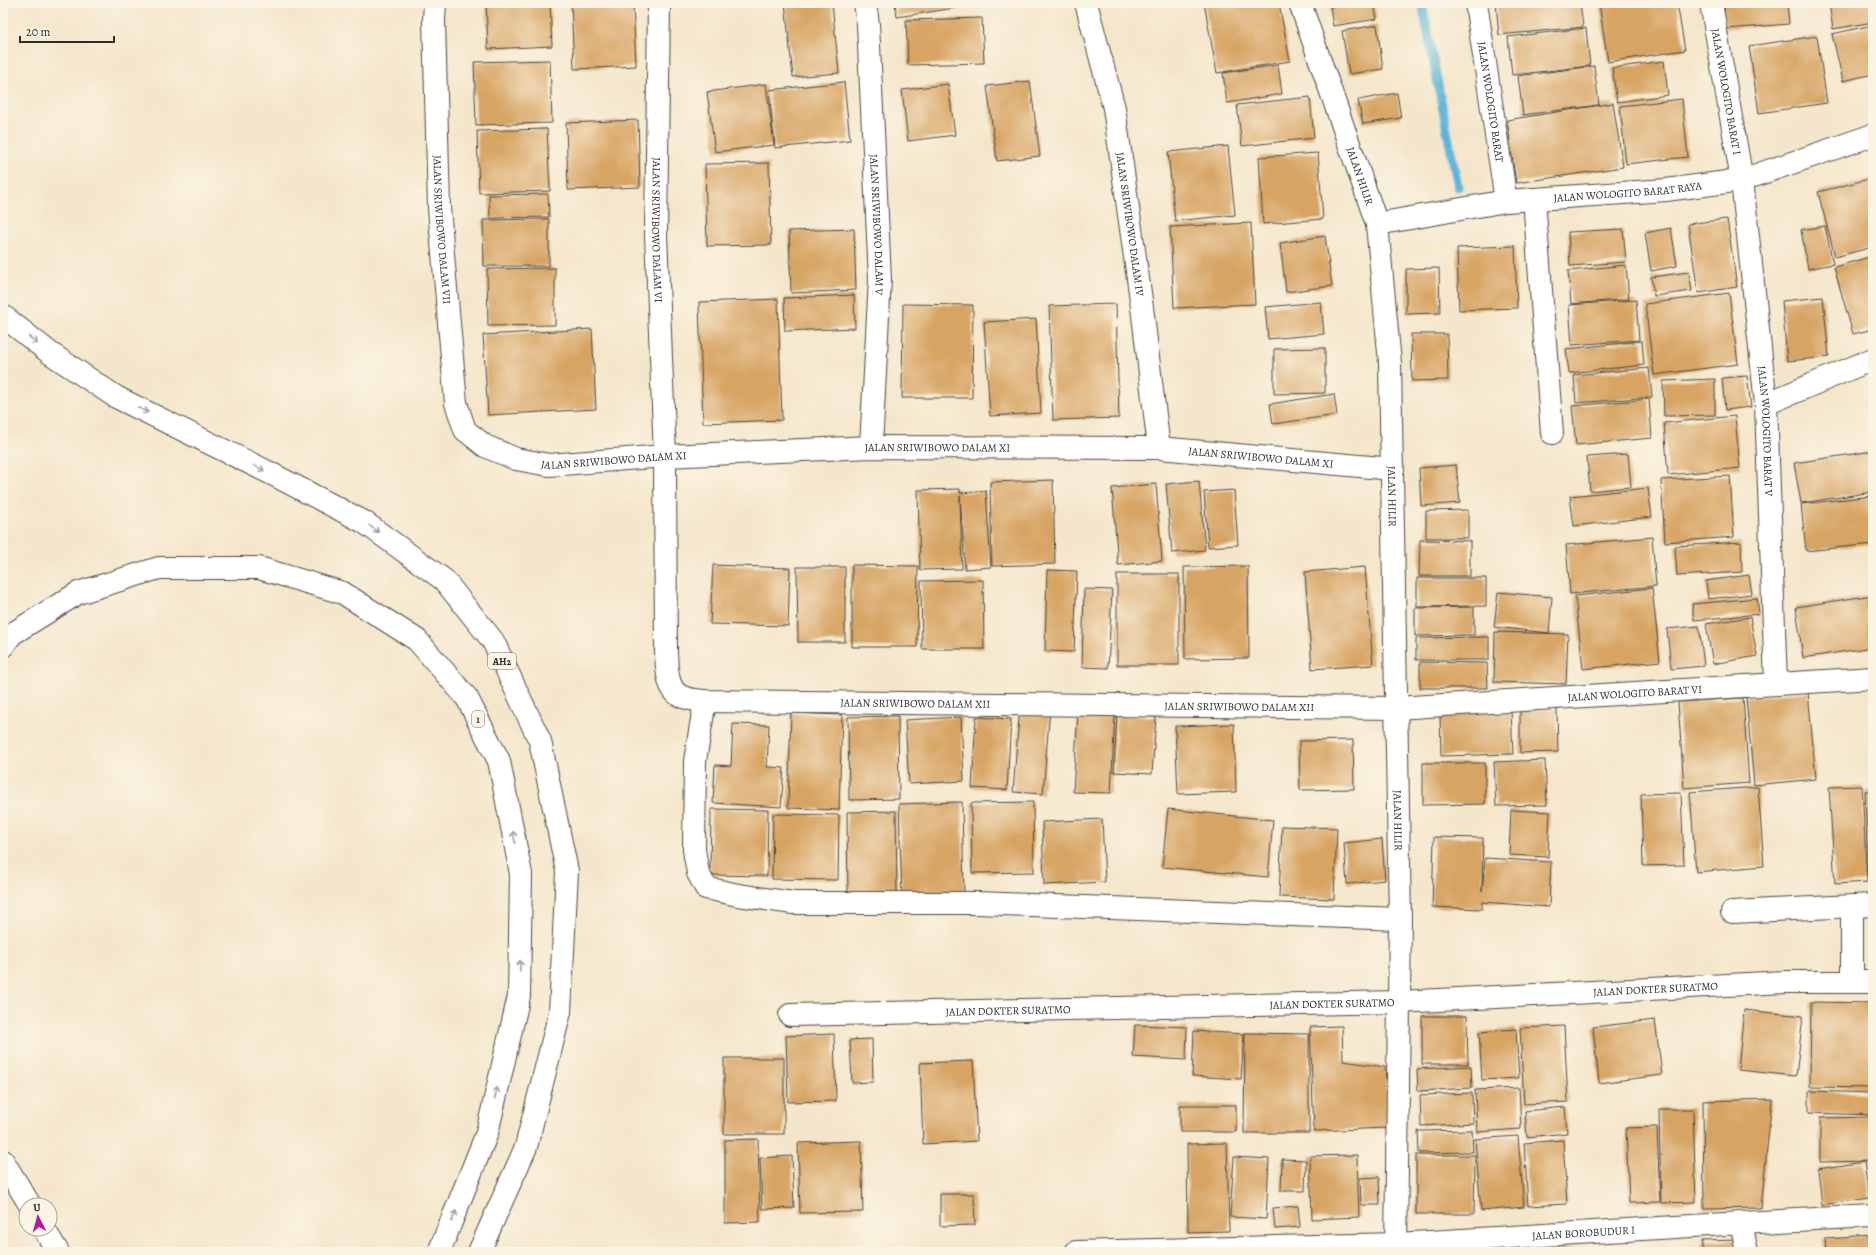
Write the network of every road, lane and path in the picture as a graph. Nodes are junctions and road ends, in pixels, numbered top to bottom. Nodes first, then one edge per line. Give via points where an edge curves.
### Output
1 (436, 3) edge
2 (659, 3) edge
3 (865, 3) edge
4 (1086, 3) edge
5 (1300, 3) edge
6 (1476, 3) edge
7 (1711, 3) edge
8 (1873, 135) edge
9 (1742, 180) junction
10 (1534, 199) junction
11 (1506, 201) junction
12 (1377, 224) junction
13 (3, 316) edge
14 (1873, 359) edge
15 (1766, 404) junction
16 (1552, 433) dead end
17 (485, 446) joint
18 (871, 446) junction
19 (1159, 448) junction
20 (665, 456) junction
21 (1393, 469) junction
22 (3, 646) edge
23 (1873, 678) edge
24 (1776, 684) junction
25 (705, 701) junction
26 (1396, 708) junction
27 (1873, 905) edge
28 (1852, 907) junction
29 (1732, 912) dead end
30 (1400, 919) junction
31 (1863, 981) edge
32 (1399, 1002) junction
33 (790, 1015) dead end
34 (3, 1161) edge
35 (25, 1197) edge
36 (1873, 1216) edge
37 (1741, 1223) junction
38 (49, 1237) edge
39 (1397, 1248) edge
40 (58, 1252) edge
41 (439, 1252) edge
42 (479, 1252) edge
43 (1076, 1252) edge
44 (1747, 1252) edge

1 - 17 main road, JALAN SRIWIBOWO DALAM VII via 434,20 439,208 456,403 465,430
2 - 20 main road, JALAN SRIWIBOWO DALAM VI via 656,234
3 - 18 main road, JALAN SRIWIBOWO DALAM V via 880,278
4 - 19 main road, JALAN SRIWIBOWO DALAM IV via 1114,108
5 - 12 main road, JALAN HILIR
6 - 11 main road, JALAN WOLOGITO BARAT
7 - 9 main road, JALAN WOLOGITO BARAT I
8 - 9 main road, JALAN WOLOGITO BARAT RAYA
9 - 10 main road, JALAN WOLOGITO BARAT RAYA via 1666,190
9 - 15 main road, JALAN WOLOGITO BARAT V
10 - 11 main road, JALAN WOLOGITO BARAT RAYA
10 - 16 main road
11 - 12 main road, JALAN WOLOGITO BARAT RAYA
12 - 21 main road, JALAN HILIR via 1390,363
13 -> 42 main road, AH2 via 50,353 116,397 364,522 444,580 493,641 540,741 567,872 560,1012 526,1147
14 - 15 main road
15 - 24 main road, JALAN WOLOGITO BARAT V
17 - 20 main road, JALAN SRIWIBOWO DALAM XI via 516,459 549,465
18 - 19 main road, JALAN SRIWIBOWO DALAM XI
18 - 20 main road, JALAN SRIWIBOWO DALAM XI
19 - 21 main road, JALAN SRIWIBOWO DALAM XI
20 - 25 main road, JALAN SRIWIBOWO DALAM XII via 667,674 673,690 682,697
21 - 26 main road, JALAN HILIR
41 -> 22 main road, 1 via 486,1133 519,996 521,874 499,761 467,698 416,640 343,593 259,568 159,568 78,592 12,634
23 - 24 main road, JALAN WOLOGITO BARAT VI
24 - 26 main road, JALAN WOLOGITO BARAT VI
25 - 26 main road, JALAN SRIWIBOWO DALAM XII
25 - 30 main road via 695,761 694,850 698,873 706,888 793,902 976,903
26 - 30 main road, JALAN HILIR
27 - 28 main road
28 - 29 main road
28 - 31 main road
30 - 32 main road, JALAN HILIR
31 - 32 main road, JALAN DOKTER SURATMO via 1786,982
32 - 33 main road, JALAN DOKTER SURATMO
32 - 39 main road
34 - 35 main road
36 - 37 main road, JALAN BOROBUDUR I
37 - 39 main road, JALAN BOROBUDUR I
37 - 44 main road
38 - 40 main road
39 - 43 main road, JALAN BOROBUDUR I

